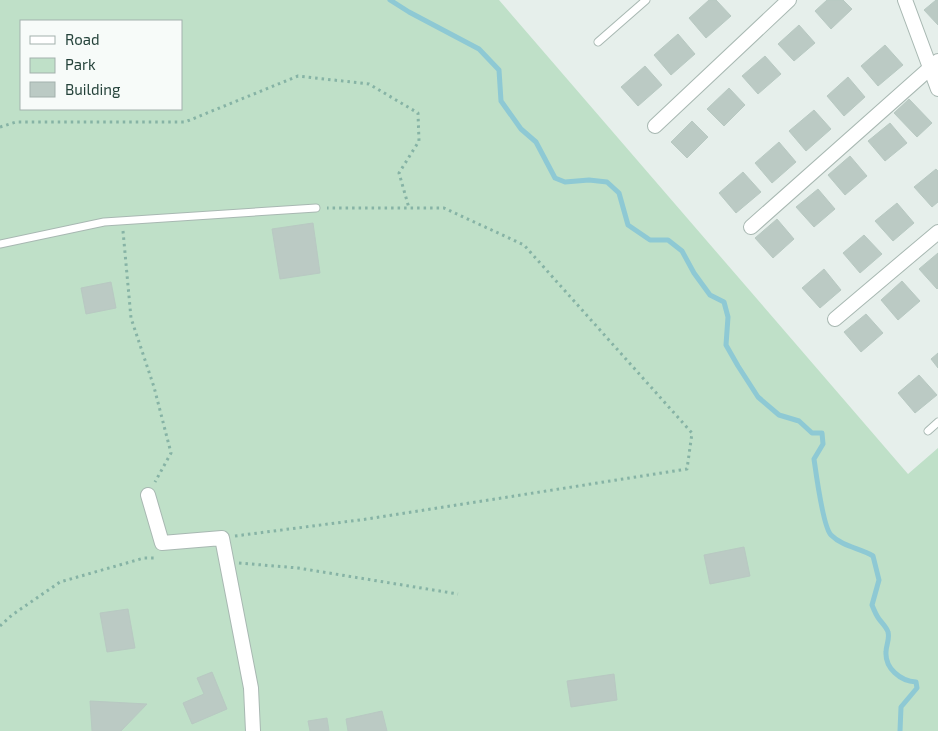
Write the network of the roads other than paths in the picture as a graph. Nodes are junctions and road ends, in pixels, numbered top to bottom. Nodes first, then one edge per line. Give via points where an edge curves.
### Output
1 (646, 0) edge
2 (789, 0) edge
3 (905, 0) edge
4 (598, 42) dead end
5 (934, 65) edge
6 (938, 89) edge
7 (655, 126) dead end
8 (316, 208) road end
9 (751, 227) dead end
10 (938, 232) edge
11 (0, 244) edge
12 (835, 319) dead end
13 (938, 422) edge
14 (928, 431) dead end
15 (148, 495) road end
16 (254, 731) edge

1 - 4 lane
2 - 7 street
3 - 5 street
5 - 6 street
5 - 9 street
8 - 11 lane via 104,222
10 - 12 street
13 - 14 lane
15 - 16 street via 162,543 222,538 251,688

